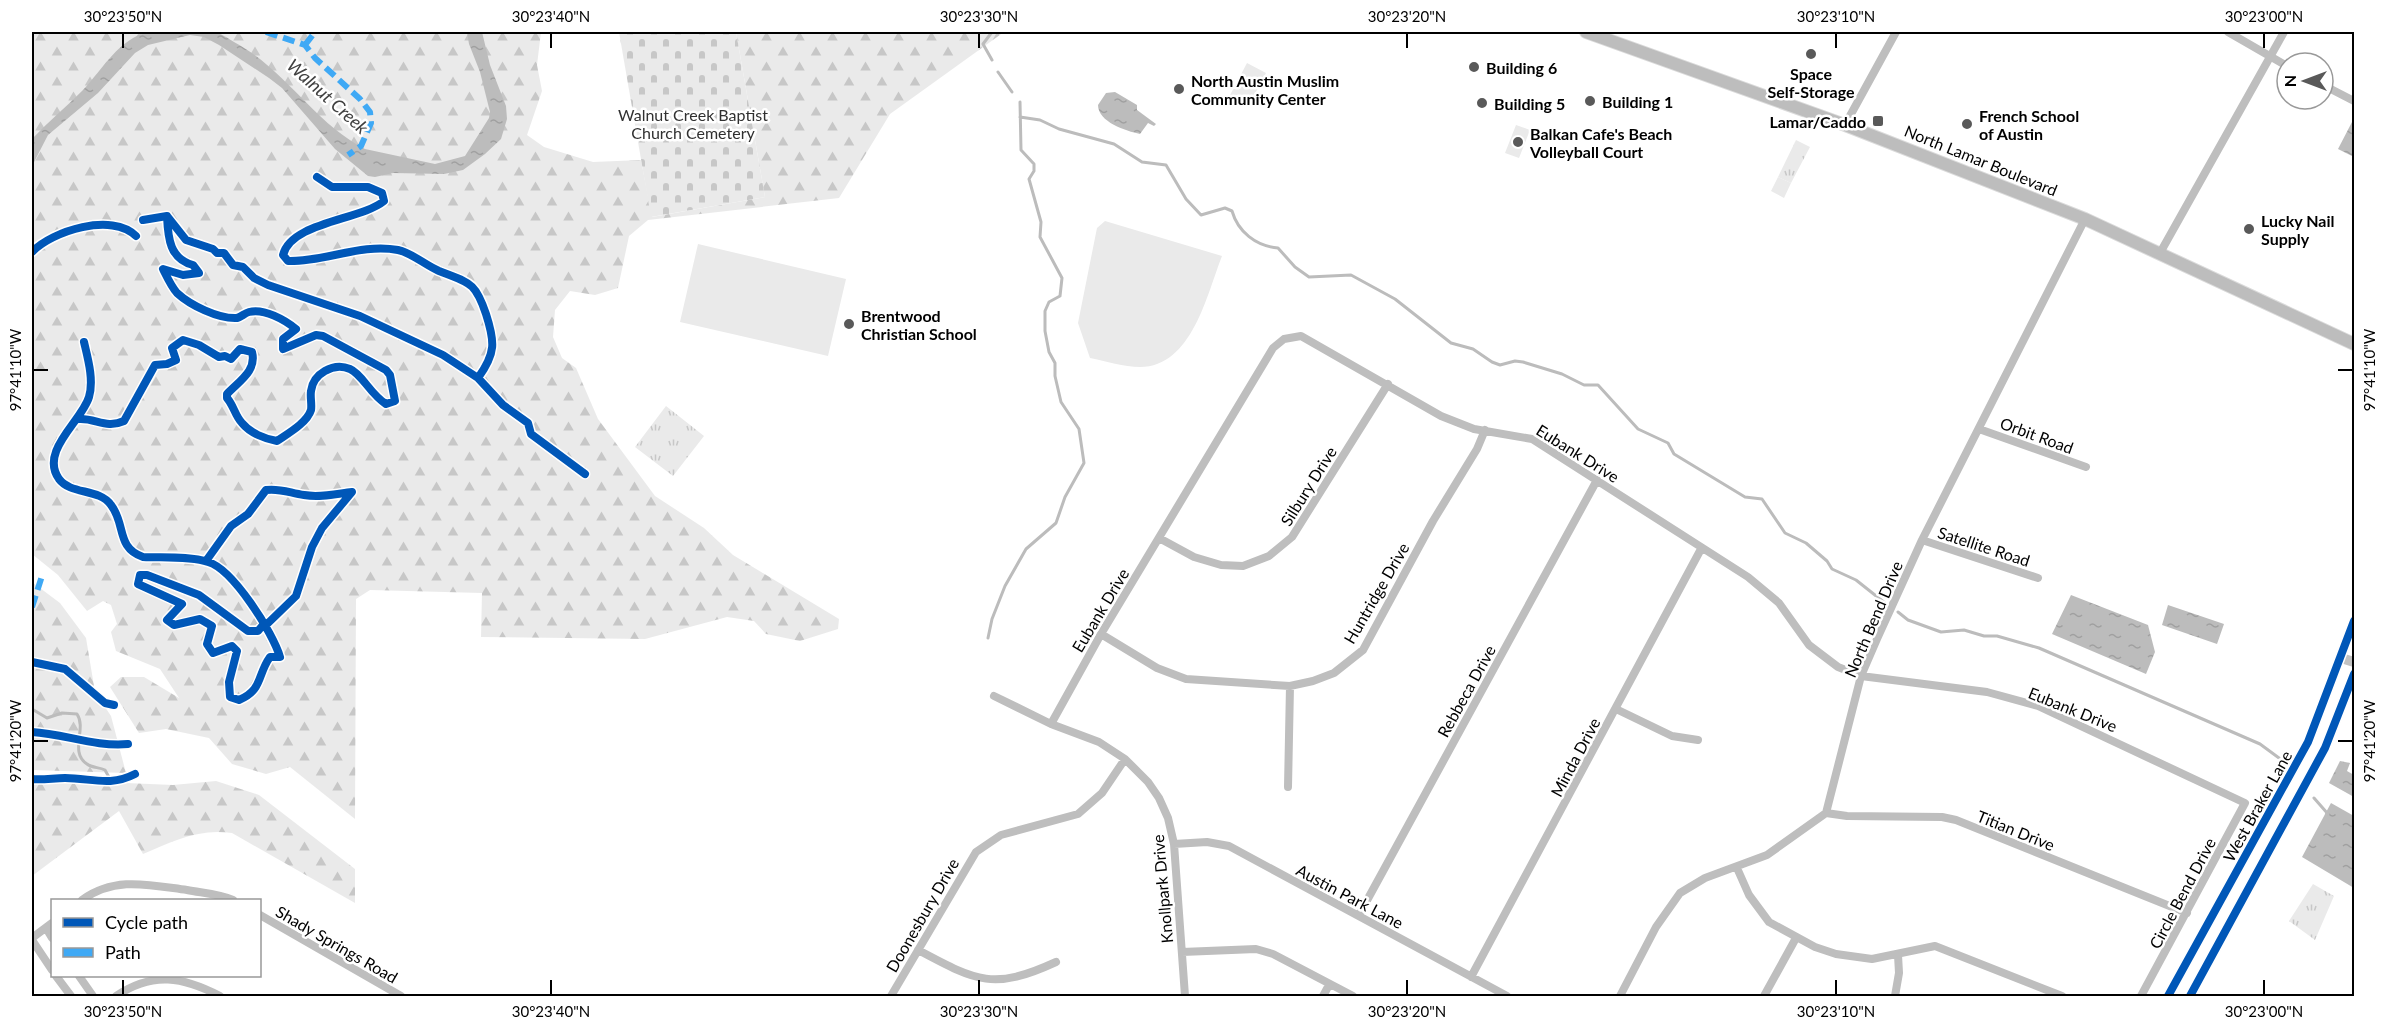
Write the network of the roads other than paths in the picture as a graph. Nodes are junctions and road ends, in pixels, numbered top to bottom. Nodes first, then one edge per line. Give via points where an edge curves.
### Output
1 (1586, 32) edge
2 (1896, 32) edge
3 (2228, 32) edge
4 (2284, 32) edge
5 (2270, 58) junction
6 (2275, 60) edge
7 (2335, 91) edge
8 (2355, 101) edge
9 (1845, 125) junction
10 (2085, 219) junction
11 (2160, 253) junction
12 (2355, 345) edge
13 (1388, 384) junction
14 (1979, 429) junction
15 (1485, 430) junction
16 (2086, 467) dead end
17 (1597, 480) junction
18 (1159, 538) junction
19 (1922, 540) junction
20 (1701, 549) junction
21 (2038, 578) dead end
22 (2355, 621) edge
23 (1101, 634) junction
24 (2341, 658) junction
25 (2355, 662) edge
26 (2355, 674) edge
27 (1861, 676) junction
28 (1290, 686) junction
29 (994, 696) dead end
30 (1616, 709) junction
31 (1051, 724) junction
32 (1698, 740) dead end
33 (1125, 759) junction
34 (1288, 787) dead end
35 (2245, 803) joint
36 (1826, 813) junction
37 (1174, 844) junction
38 (1737, 868) junction
39 (84, 899) edge
40 (229, 899) edge
41 (2187, 913) junction
42 (1359, 915) junction
43 (261, 916) edge
44 (49, 925) edge
45 (1796, 938) junction
46 (32, 939) edge
47 (918, 950) junction
48 (1182, 952) junction
49 (1898, 955) junction
50 (1056, 962) dead end
51 (51, 968) edge
52 (57, 977) edge
53 (80, 977) edge
54 (1471, 977) junction
55 (1329, 985) junction
56 (2042, 993) edge
57 (71, 996) edge
58 (93, 996) edge
59 (116, 996) edge
60 (220, 996) edge
61 (401, 996) edge
62 (891, 996) edge
63 (1185, 996) edge
64 (1323, 996) edge
65 (1353, 996) edge
66 (1508, 996) edge
67 (1620, 996) edge
68 (1764, 996) edge
69 (1896, 996) edge
70 (2062, 996) edge
71 (2141, 996) edge
72 (2168, 996) edge
73 (2190, 996) edge

1 - 9 main road, North Lamar Boulevard
2 - 9 street
3 - 5 street
4 - 5 street
5 - 6 street
5 - 11 street
7 - 8 street
9 - 10 main road, North Lamar Boulevard
10 - 11 main road, North Lamar Boulevard
10 - 14 street, North Bend Drive
11 - 12 main road, North Lamar Boulevard
13 - 15 street, Eubank Drive via 1441,416
13 - 18 street, Silbury Drive via 1292,537 1269,556 1253,564 1221,566
13 - 18 street, Eubank Drive via 1308,339 1284,339 1273,348
14 - 16 street, Orbit Road
14 - 19 street, North Bend Drive
15 - 17 street, Eubank Drive via 1532,439
15 - 28 street, Huntridge Drive via 1478,449 1433,521 1364,650 1334,673
17 - 20 street, Eubank Drive
17 - 42 street, Rebbeca Drive
18 - 23 street, Eubank Drive
19 - 21 street, Satellite Road
19 - 27 street, North Bend Drive
20 - 27 street, Eubank Drive via 1765,590 1817,652 1838,667
20 - 30 street, Minda Drive
22 - 24 main road, West Braker Lane
23 - 28 street, Huntridge Drive via 1157,668 1186,679
23 - 31 street, Eubank Drive
24 - 25 main road
24 - 72 main road, West Braker Lane via 2308,741
26 - 73 main road, West Braker Lane via 2325,748
27 - 35 street, Eubank Drive via 1987,692 2038,706
27 - 36 street, North Bend Drive
28 - 34 street
29 - 31 street, Knollpark Drive
30 - 32 street via 1672,736
30 - 54 street, Minda Drive
31 - 33 street, Knollpark Drive via 1099,742
33 - 37 street, Knollpark Drive via 1159,798
33 - 47 street, Doonesbury Drive via 1102,793 1078,814 1013,830 976,852
35 - 41 street, Circle Bend Drive
36 - 38 street via 1767,855
36 - 41 street, Titian Drive via 1956,820
37 - 42 street, Austin Park Lane via 1207,842 1229,846
37 - 48 street, Knollpark Drive
38 - 45 street via 1758,910 1769,922
38 - 67 street via 1705,878 1680,893 1656,927
39 - 40 street via 101,889 130,883
41 - 71 street, Circle Bend Drive
42 - 54 street, Austin Park Lane
43 - 61 street, Shady Springs Road
44 - 46 street
45 - 49 street via 1854,958
45 - 68 street
46 - 51 street
47 - 50 street via 958,972 987,980 1018,978
47 - 62 street, Doonesbury Drive
48 - 55 street via 1256,949 1273,954
48 - 63 street, Knollpark Drive
49 - 56 street via 1935,946
49 - 69 street
52 - 57 street
53 - 58 street
54 - 66 street, Austin Park Lane
55 - 64 street
55 - 65 street
56 - 70 street
59 - 60 street via 128,988 157,980 196,984

